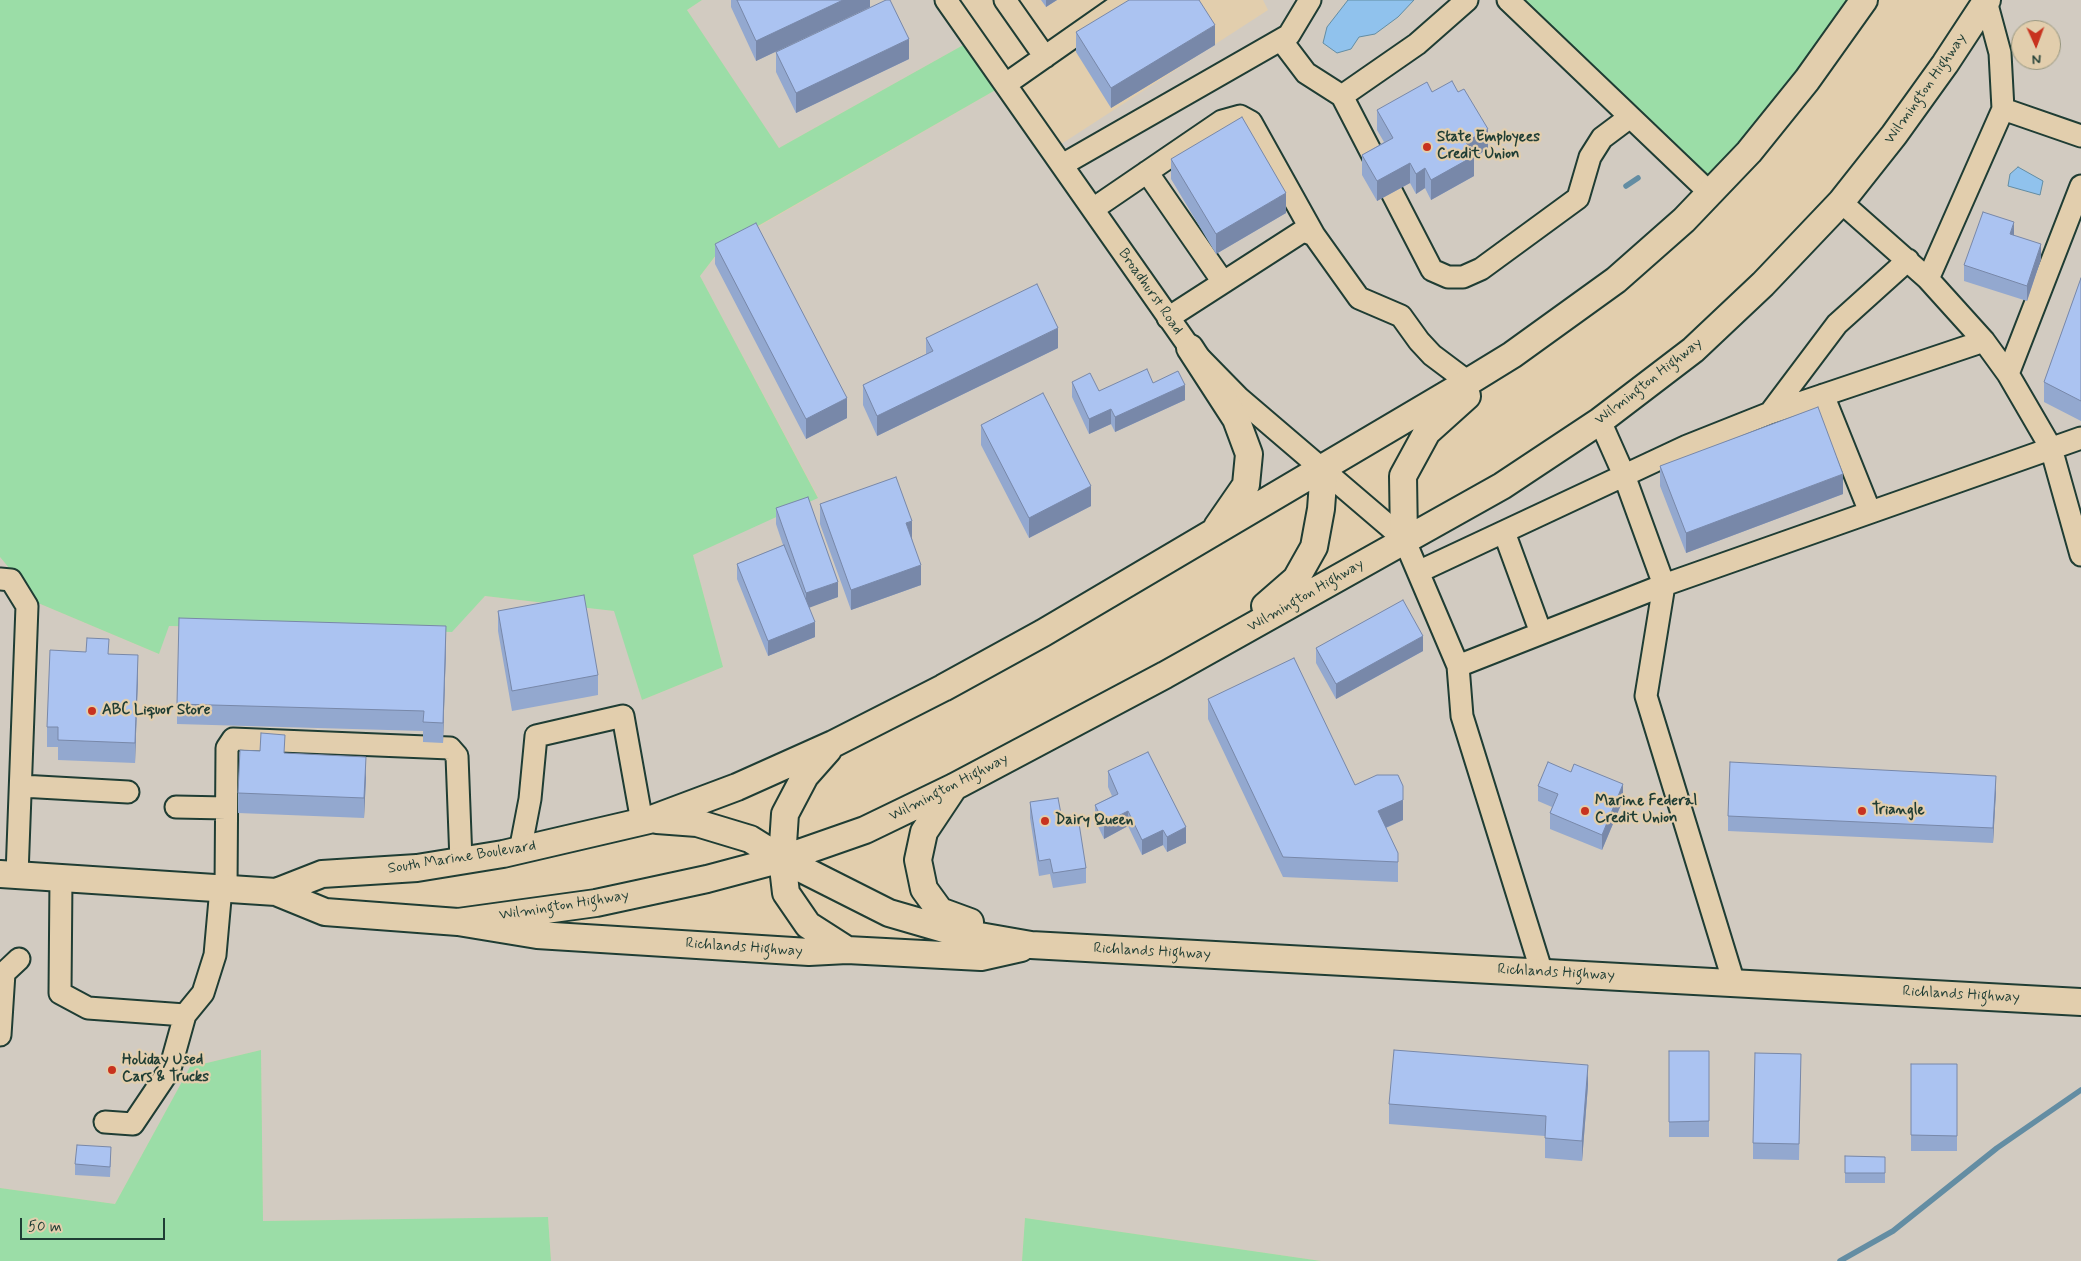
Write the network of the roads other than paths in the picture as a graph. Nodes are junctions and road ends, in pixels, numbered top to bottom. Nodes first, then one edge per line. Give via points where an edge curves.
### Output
1 (946, 0) edge
2 (1005, 0) edge
3 (1126, 0) edge
4 (1310, 0) edge
5 (1466, 0) edge
6 (1508, 0) edge
7 (1864, 0) edge
8 (1986, 0) edge
9 (1281, 40) junction
10 (1045, 56) junction
11 (1006, 84) junction
12 (1342, 96) junction
13 (2003, 109) junction
14 (1630, 117) junction
15 (2081, 136) edge
16 (1062, 165) junction
17 (1147, 172) junction
18 (2081, 186) edge
19 (1710, 193) junction
20 (1842, 202) junction
21 (1093, 209) junction
22 (1314, 235) junction
23 (1908, 260) junction
24 (1928, 279) junction
25 (1223, 282) junction
26 (1168, 318) junction
27 (1984, 341) junction
28 (1190, 348) junction
29 (1512, 355) junction
30 (2008, 374) junction
31 (1468, 382) junction
32 (1823, 395) junction
33 (1770, 413) junction
34 (1600, 421) junction
35 (2081, 438) edge
36 (2051, 448) junction
37 (1324, 468) junction
38 (1624, 475) junction
39 (1870, 512) junction
40 (1504, 532) junction
41 (1211, 535) junction
42 (1404, 539) junction
43 (2081, 555) edge
44 (1418, 572) junction
45 (0, 579) edge
46 (1664, 585) junction
47 (1541, 633) junction
48 (1217, 647) junction
49 (1458, 666) junction
50 (833, 744) junction
51 (21, 786) junction
52 (954, 787) junction
53 (128, 792) dead end
54 (176, 807) dead end
55 (226, 808) junction
56 (645, 821) junction
57 (520, 851) junction
58 (782, 859) junction
59 (461, 861) junction
60 (9, 874) edge
61 (61, 878) junction
62 (223, 888) junction
63 (276, 892) junction
64 (458, 922) junction
65 (1031, 945) junction
66 (847, 950) junction
67 (19, 960) dead end
68 (1542, 973) junction
69 (1734, 983) junction
70 (2081, 1002) edge
71 (185, 1015) junction
72 (0, 1035) edge
73 (105, 1122) dead end

1 - 11 street, Broadhurst Road
2 - 10 street
3 - 10 street
4 - 9 street via 1289,35
5 - 12 street via 1417,44
6 - 14 street
7 - 19 main road via 1749,152
8 - 13 street via 2000,52
8 - 20 main road, Wilmington Highway via 1934,80
9 - 12 street via 1306,73
9 - 16 street
10 - 11 street
11 - 16 street, Broadhurst Road
12 - 14 street via 1432,270 1448,277 1463,277 1481,269 1578,198 1590,156 1602,138
13 - 15 street
13 - 24 street
14 - 19 street
16 - 21 street, Broadhurst Road
17 - 21 street
17 - 22 street via 1222,121 1240,116 1251,122
17 - 25 street
18 - 30 street
19 - 29 main road via 1616,280
20 - 23 street
20 - 34 main road, Wilmington Highway via 1693,350
21 - 26 street, Broadhurst Road
22 - 25 street via 1303,231
22 - 31 street via 1359,298 1401,316 1432,355
23 - 24 street
23 - 33 street via 1837,324
24 - 27 street
25 - 26 street
26 - 28 street, Broadhurst Road
27 - 30 street
27 - 32 street
28 - 37 street, Broadhurst Road via 1239,398
28 - 41 main road via 1236,419 1249,454 1246,486
29 - 31 main road
29 - 42 main road via 1427,432 1403,476
30 - 36 street
31 - 37 main road
32 - 33 street
32 - 39 street
33 - 38 street
34 - 38 street
34 - 42 main road, Wilmington Highway via 1502,486
35 - 36 street
36 - 39 street
36 - 43 street
37 - 41 main road
37 - 42 street, Broadhurst Road
37 - 48 main road via 1314,547 1296,579
38 - 40 street
38 - 46 street
39 - 46 street
40 - 44 street
40 - 47 street
41 - 50 main road via 1043,633
42 - 44 street
42 - 48 main road, Wilmington Highway
44 - 49 street
45 - 51 street via 11,580 27,606
46 - 47 street
46 - 69 street via 1646,696
47 - 49 street
48 - 52 main road, Wilmington Highway
49 - 68 street via 1462,716
50 - 56 main road
50 - 58 main road via 805,776 786,814
51 - 53 street
51 - 60 street
52 - 58 main road, Wilmington Highway via 865,830
52 - 65 main road via 924,832 918,860 924,890 940,912
54 - 55 street
55 - 59 street via 227,748 233,739 450,748 457,756
55 - 62 street
56 - 57 main road, South Marine Boulevard
56 - 57 street via 623,716 536,736 530,799
56 - 58 main road, Richlands Highway via 697,823 750,839
57 - 59 main road, South Marine Boulevard
58 - 64 main road, Wilmington Highway via 596,903
58 - 65 main road, Richlands Highway via 889,913 951,931
58 - 66 main road via 786,893 808,925
59 - 63 main road, South Marine Boulevard via 417,868 322,874
60 - 61 main road, South Marine Boulevard
61 - 62 main road, South Marine Boulevard
61 - 71 street via 60,993 88,1008
62 - 63 main road, South Marine Boulevard
62 - 71 street via 215,956 203,993
63 - 64 main road, South Marine Boulevard via 325,912
64 - 66 main road, Richlands Highway via 537,935 809,952
65 - 66 main road, Richlands Highway via 981,957
65 - 68 main road, Richlands Highway
67 - 72 street via 4,972
68 - 69 main road, Richlands Highway
69 - 70 main road, Richlands Highway
71 - 73 street via 170,1069 133,1124

